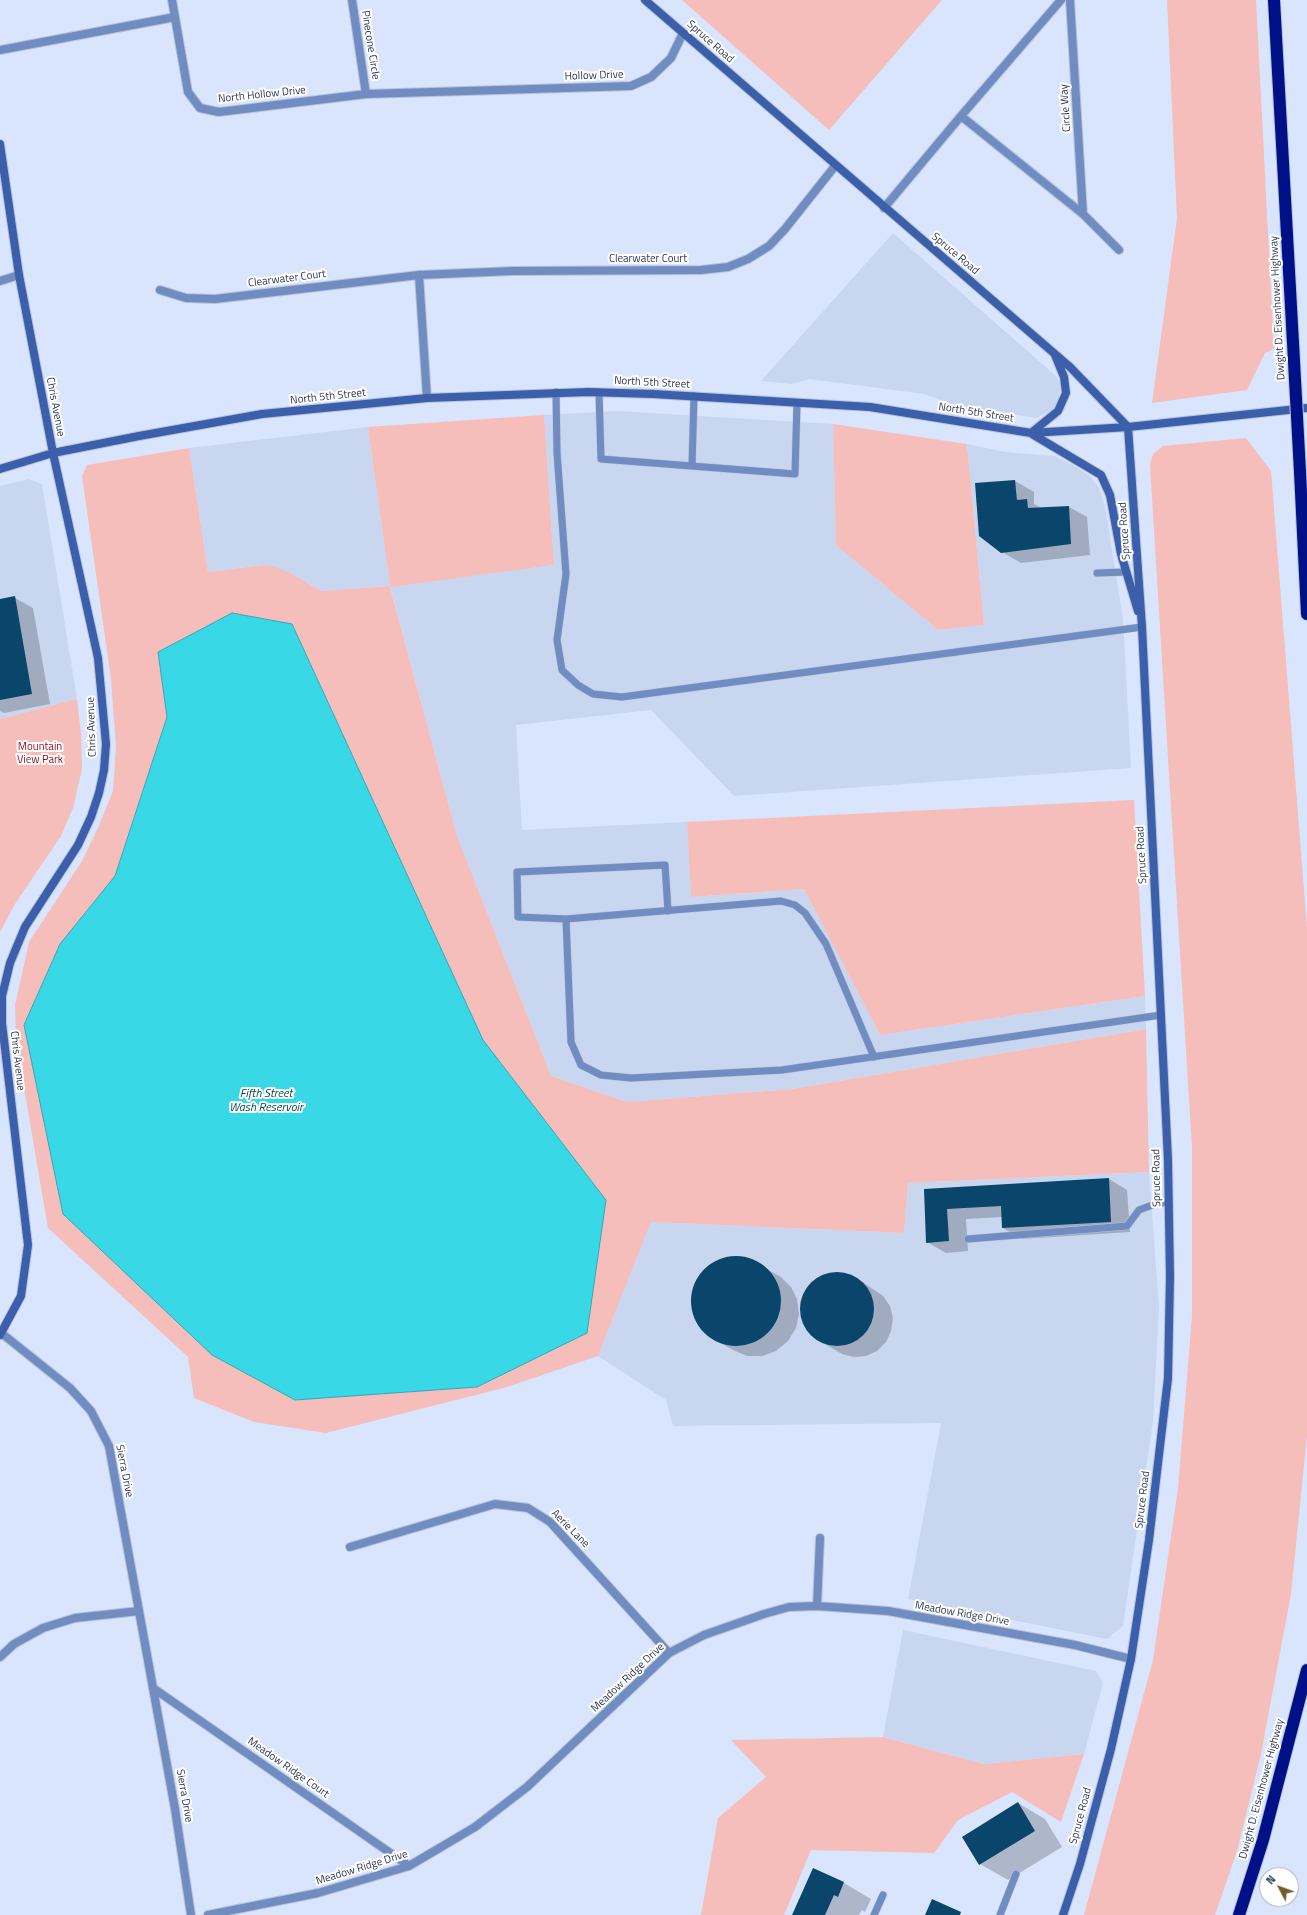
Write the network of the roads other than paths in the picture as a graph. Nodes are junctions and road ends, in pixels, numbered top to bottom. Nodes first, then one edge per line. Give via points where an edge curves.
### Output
1 (172, 0) edge
2 (352, 0) edge
3 (645, 0) edge
4 (1061, 0) edge
5 (1070, 0) edge
6 (1274, 0) edge
7 (175, 17) junction
8 (683, 33) junction
9 (0, 50) edge
10 (529, 89) joint
11 (366, 94) junction
12 (960, 116) junction
13 (0, 144) edge
14 (835, 166) junction
15 (884, 208) junction
16 (1083, 214) junction
17 (1119, 250) dead end
18 (19, 275) junction
19 (419, 275) junction
20 (0, 281) edge
21 (160, 290) dead end
22 (1054, 353) junction
23 (556, 392) junction
24 (599, 392) junction
25 (694, 396) junction
26 (427, 398) junction
27 (797, 403) junction
28 (1307, 408) edge
29 (1128, 427) junction
30 (1031, 433) junction
31 (53, 453) junction
32 (692, 466) junction
33 (0, 469) edge
34 (1126, 572) junction
35 (1097, 573) dead end
36 (1307, 614) edge
37 (1142, 627) junction
38 (668, 911) junction
39 (566, 919) junction
40 (1161, 1015) junction
41 (1, 1023) edge
42 (874, 1057) junction
43 (1168, 1202) junction
44 (968, 1239) dead end
45 (0, 1334) edge
46 (820, 1538) dead end
47 (350, 1547) dead end
48 (817, 1606) junction
49 (139, 1611) junction
50 (669, 1653) junction
51 (0, 1657) edge
52 (1131, 1659) junction
53 (1307, 1670) edge
54 (153, 1688) junction
55 (409, 1866) junction
56 (1016, 1874) dead end
57 (883, 1895) dead end
58 (191, 1915) edge
59 (208, 1915) edge
60 (874, 1915) edge
61 (1000, 1915) edge
62 (1063, 1915) edge
63 (1239, 1915) edge

1 - 7 street, North Hollow Drive
2 - 11 street, Pinecone Circle
3 - 8 street, Spruce Road
4 - 12 street
5 - 16 street, Circle Way
6 - 36 highway, Dwight D. Eisenhower Highway, bridge
7 - 9 street
7 - 11 street, North Hollow Drive via 188,92 200,108 219,112
8 - 10 street, Hollow Drive via 671,58 651,77 631,86
8 - 14 street, Spruce Road
10 - 11 street, North Hollow Drive
12 - 15 street
12 - 16 street
13 - 18 street, Chris Avenue
14 - 15 street, Spruce Road
14 - 19 street, Clearwater Court via 769,246 728,267 701,270 512,271
15 - 22 street, Spruce Road
16 - 17 street
18 - 20 street
18 - 31 street, Chris Avenue
19 - 21 street, Clearwater Court via 215,299 186,298
19 - 26 street
22 - 29 street, Spruce Road via 1100,396
22 - 30 street via 1064,377 1066,393 1058,411
23 - 24 street, North 5th Street
23 - 26 street, North 5th Street
23 - 37 lane via 557,453 566,574 557,640 562,670 578,686 594,694 622,697
24 - 25 street, North 5th Street
24 - 32 lane via 601,460
25 - 27 street, North 5th Street
25 - 32 lane
26 - 31 street, North 5th Street via 262,414
27 - 30 street, North 5th Street via 870,407
27 - 32 lane via 795,474
28 - 29 street, North 5th Street
29 - 30 street, North 5th Street
29 - 37 street, Spruce Road
30 - 34 street via 1102,475 1110,495
31 - 33 street, North 5th Street
31 - 41 street, Chris Avenue via 98,658 106,744 104,770 92,817 78,845 25,927 10,963 2,996
34 - 35 lane
34 - 37 street
37 - 40 street, Spruce Road
38 - 39 lane
38 - 39 lane via 665,865 517,872 518,917
38 - 42 lane via 781,902 795,905 805,913 826,944
39 - 42 lane via 571,1042 581,1064 601,1075 631,1078 782,1070
40 - 42 lane
40 - 43 street, Spruce Road
41 - 45 street, Chris Avenue via 28,1245 21,1296
43 - 44 lane via 1139,1210 1127,1226
43 - 52 street, Spruce Road via 1168,1378 1149,1540
45 - 49 street, Sierra Drive via 70,1388 91,1411 104,1435 109,1446
46 - 48 street
47 - 50 street, Aerie Lane via 494,1504 528,1508 550,1522
48 - 50 street, Meadow Ridge Drive via 789,1607 764,1614 704,1635
48 - 52 street, Meadow Ridge Drive via 888,1611 1075,1645
49 - 51 street via 75,1618 43,1628 14,1644
49 - 54 street, Sierra Drive
50 - 55 street, Meadow Ridge Drive via 527,1787 475,1827
52 - 62 street, Spruce Road via 1111,1749 1080,1864
53 - 63 highway, Dwight D. Eisenhower Highway via 1263,1840
54 - 55 street, Meadow Ridge Court
54 - 58 street, Sierra Drive
55 - 59 street, Meadow Ridge Drive via 318,1893
56 - 61 lane
57 - 60 lane

